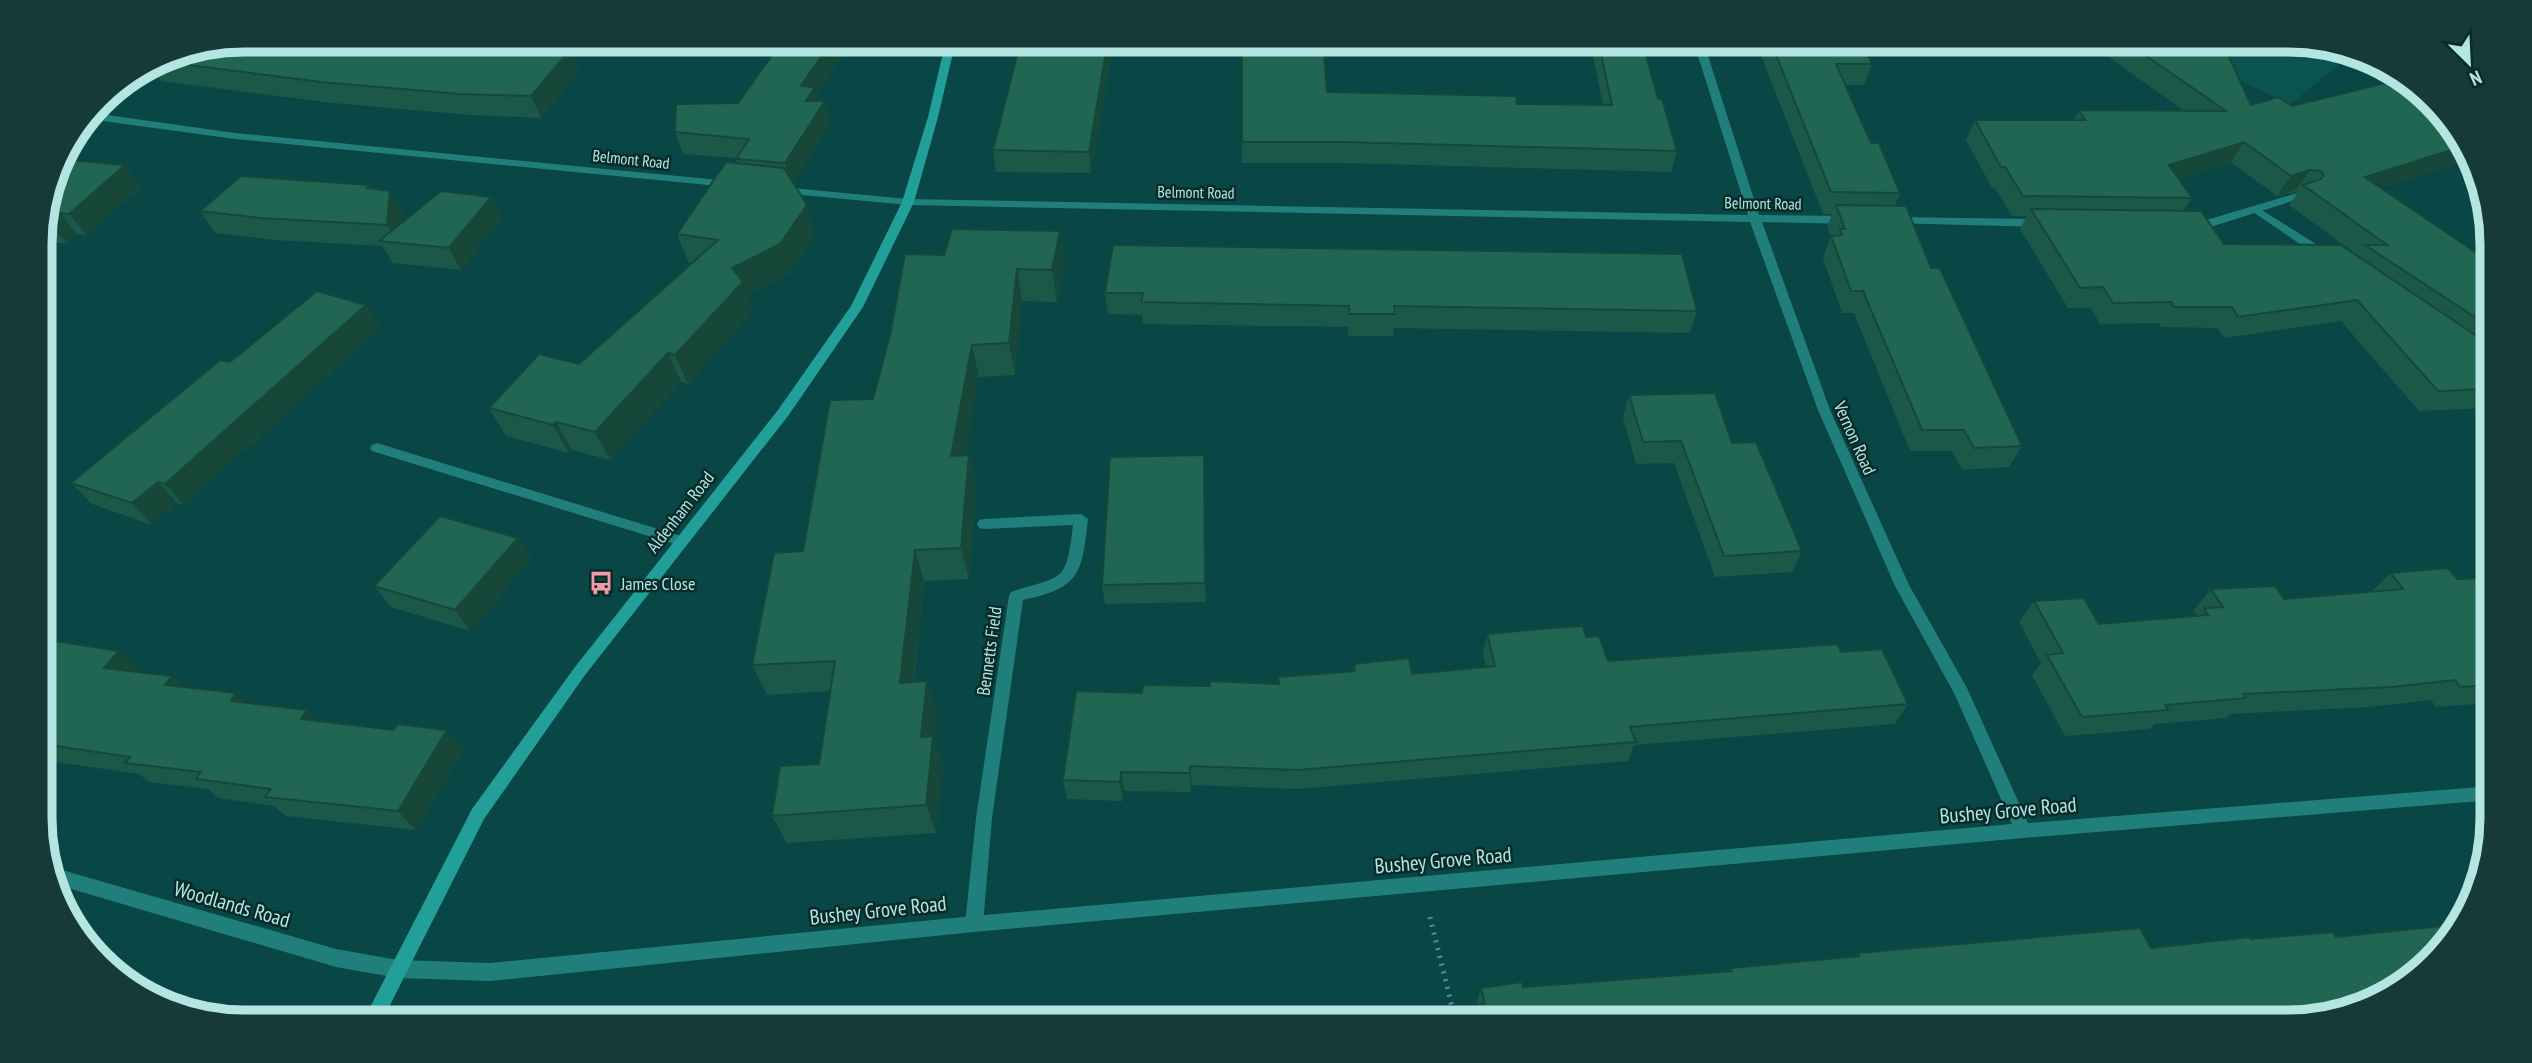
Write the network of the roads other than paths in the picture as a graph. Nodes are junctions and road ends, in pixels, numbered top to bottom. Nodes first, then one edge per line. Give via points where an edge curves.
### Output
1 (948, 52) edge
2 (1702, 52) edge
3 (101, 117) edge
4 (744, 186) edge
5 (771, 189) edge
6 (2301, 195) edge
7 (908, 202) junction
8 (2257, 210) junction
9 (1755, 219) junction
10 (1863, 221) edge
11 (1877, 221) edge
12 (2054, 223) edge
13 (2176, 225) edge
14 (2335, 263) edge
15 (377, 448) dead end
16 (984, 524) dead end
17 (681, 541) junction
18 (2480, 794) edge
19 (2023, 831) junction
20 (62, 878) edge
21 (974, 923) junction
22 (398, 969) junction
23 (378, 1010) edge

1 - 7 main road, Aldenham Road
2 - 9 street, Vernon Road
3 - 4 street, Belmont Road via 235,136
5 - 7 street, Belmont Road
6 - 8 street
7 - 9 street, Belmont Road
7 - 17 main road, Aldenham Road via 857,307 783,413
8 - 13 street via 2204,225
8 - 14 street
9 - 10 street, Belmont Road
9 - 19 street, Vernon Road via 1824,410 1902,586 1962,693
11 - 12 street
15 - 17 street
16 - 21 street, Bennetts Field via 1081,519 1076,564 1065,581 1048,590 1016,596
17 - 22 main road, Aldenham Road via 478,814
18 - 19 street, Bushey Grove Road
19 - 21 street, Bushey Grove Road
20 - 22 street, Woodlands Road via 336,958
21 - 22 street, Bushey Grove Road via 490,972
22 - 23 main road, Aldenham Road

